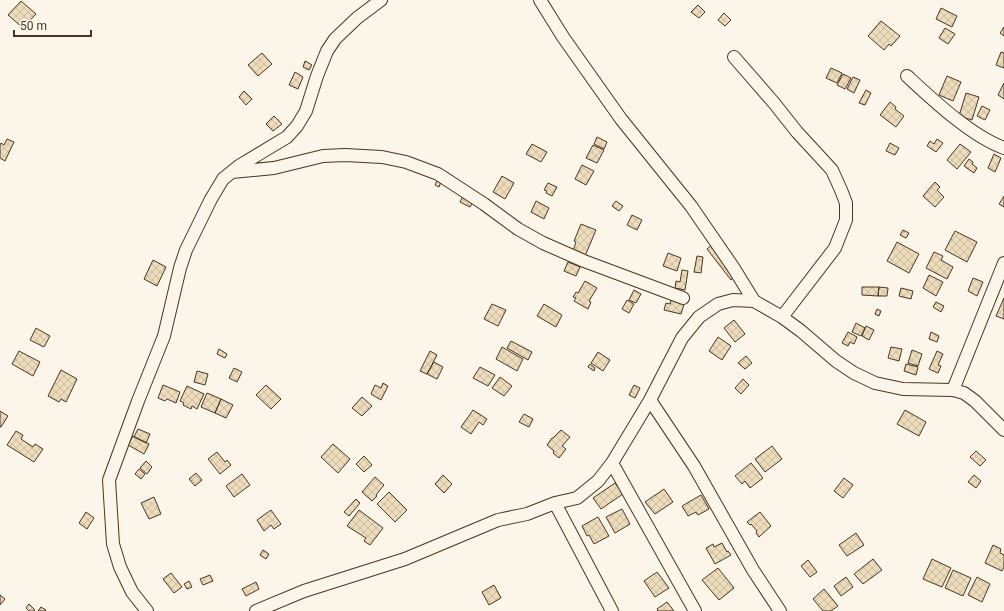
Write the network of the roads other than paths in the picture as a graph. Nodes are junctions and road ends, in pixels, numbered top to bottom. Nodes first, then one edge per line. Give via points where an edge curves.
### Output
1 (381, 0) edge
2 (540, 0) edge
3 (734, 57) dead end
4 (906, 76) dead end
5 (1004, 148) edge
6 (231, 172) junction
7 (1004, 263) edge
8 (683, 298) dead end
9 (754, 301) junction
10 (782, 317) junction
11 (953, 390) junction
12 (650, 400) junction
13 (1004, 430) edge
14 (612, 463) junction
15 (555, 503) junction
16 (147, 611) edge
17 (256, 611) edge
18 (612, 611) edge
19 (695, 611) edge
20 (780, 611) edge

1 - 6 street via 357,18 335,39 327,51 316,76 306,111 297,126 287,137
2 - 9 street via 621,119 691,206
3 - 10 street via 832,170 846,203 846,220 834,248
4 - 5 street via 990,143
6 - 8 street via 274,168 323,156 382,157 406,162 438,174 518,229 544,243 584,261
6 - 16 street via 223,179 211,199 186,250 164,336 109,480 113,544 132,592
7 - 11 street
9 - 10 street
9 - 12 street via 733,300 718,304 700,317 682,338
10 - 11 street via 836,361 874,383 903,389
11 - 13 street via 975,401
12 - 14 street
12 - 20 street via 694,466 753,570
14 - 15 street via 598,481 577,498
14 - 19 street
15 - 17 street via 527,514 498,520 405,559 304,591
15 - 18 street

